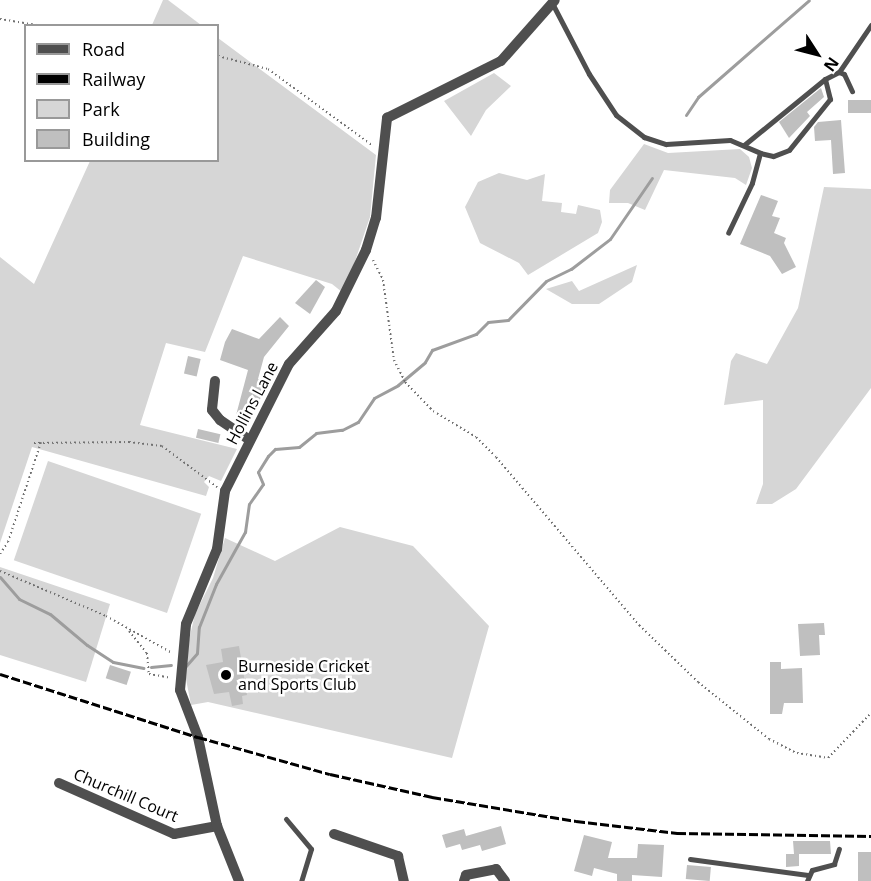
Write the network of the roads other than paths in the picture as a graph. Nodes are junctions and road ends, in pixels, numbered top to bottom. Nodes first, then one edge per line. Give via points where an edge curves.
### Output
1 (554, 2) edge
2 (871, 25) edge
3 (839, 72) junction
4 (825, 79) junction
5 (852, 91) dead end
6 (744, 145) junction
7 (760, 153) junction
8 (728, 233) dead end
9 (215, 381) dead end
10 (250, 440) junction
11 (59, 783) dead end
12 (286, 819) dead end
13 (217, 826) junction
14 (334, 834) dead end
15 (839, 849) dead end
16 (690, 859) dead end
17 (809, 879) edge
18 (239, 881) edge
19 (301, 881) edge
20 (404, 881) edge
21 (464, 881) edge
22 (505, 881) edge

1 - 6 lane via 589,74 616,115 644,137 666,144 730,140
1 - 10 street, Hollins Lane via 501,62 387,118 376,218 366,250 336,311 289,364
2 - 3 lane
3 - 4 lane
3 - 5 lane
4 - 6 lane
4 - 7 lane via 830,99 789,150 773,156
6 - 7 lane
7 - 8 lane via 752,183
9 - 10 street via 212,410
10 - 13 street, Hollins Lane via 225,491 217,549 186,624 181,658 185,707 198,737
11 - 13 street, Churchill Court via 174,834
12 - 19 lane via 311,849
13 - 18 street, Hollins Lane
14 - 20 street via 398,856
15 - 17 lane via 834,864 818,867
16 - 17 lane
21 - 22 street via 466,875 496,869

